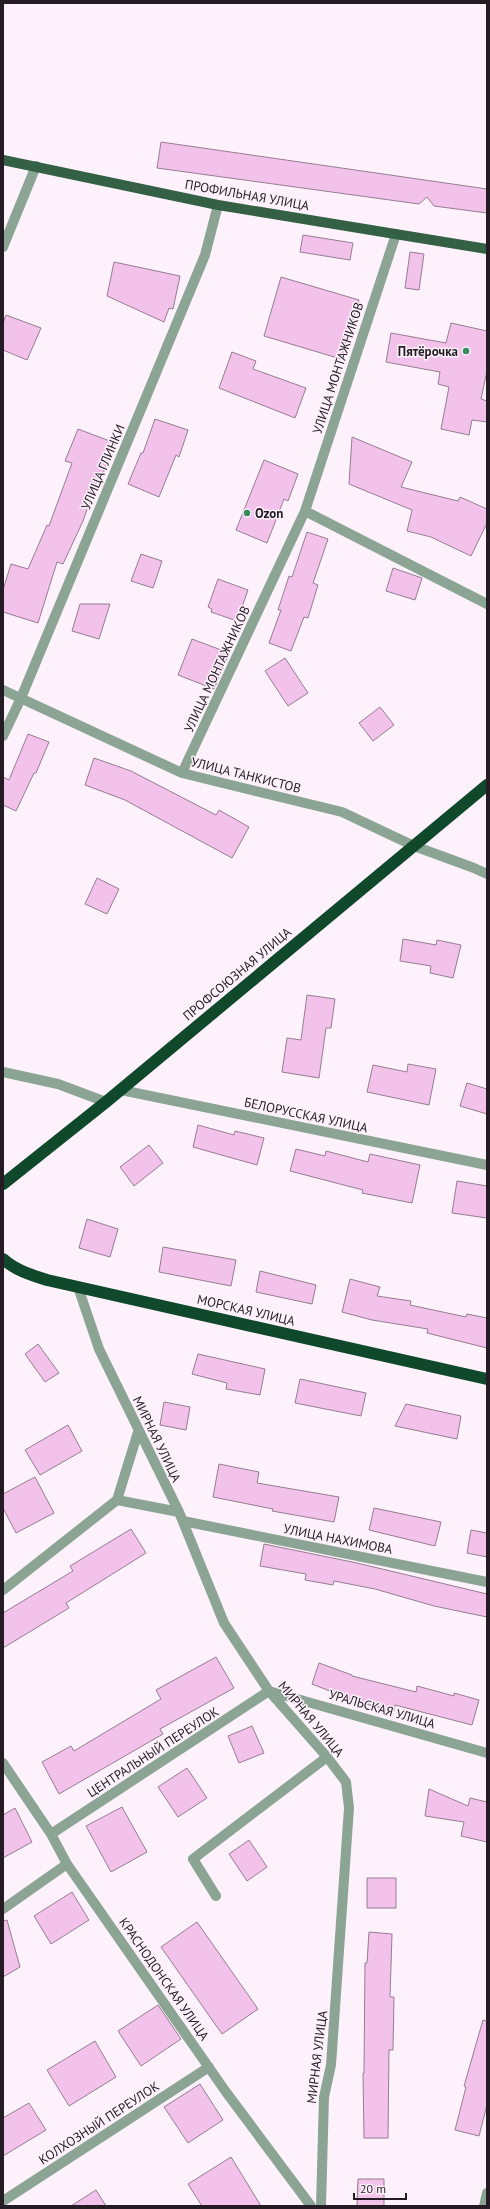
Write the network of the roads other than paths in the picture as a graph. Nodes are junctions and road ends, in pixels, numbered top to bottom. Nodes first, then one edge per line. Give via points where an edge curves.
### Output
1 (3, 160) edge
2 (36, 166) junction
3 (218, 204) junction
4 (396, 234) junction
5 (3, 246) edge
6 (487, 249) edge
7 (305, 511) junction
8 (487, 604) edge
9 (3, 690) edge
10 (21, 698) junction
11 (3, 736) edge
12 (182, 773) junction
13 (487, 785) edge
14 (414, 846) junction
15 (487, 874) edge
16 (3, 1072) edge
17 (121, 1090) junction
18 (106, 1102) junction
19 (487, 1165) edge
20 (3, 1184) edge
21 (3, 1259) edge
22 (78, 1287) junction
23 (487, 1379) edge
24 (138, 1432) junction
25 (117, 1500) junction
26 (181, 1517) junction
27 (487, 1582) edge
28 (3, 1590) edge
29 (269, 1691) junction
30 (487, 1753) edge
31 (328, 1758) junction
32 (3, 1763) edge
33 (52, 1834) junction
34 (67, 1864) junction
35 (216, 1896) dead end
36 (3, 1909) edge
37 (209, 2067) junction
38 (487, 2194) edge
39 (3, 2200) edge
40 (311, 2206) edge
41 (321, 2206) edge
42 (484, 2206) edge

1 - 2 main road, ПРОФИЛЬНАЯ УЛИЦА
2 - 3 main road, ПРОФИЛЬНАЯ УЛИЦА
2 - 5 street
3 - 4 main road, ПРОФИЛЬНАЯ УЛИЦА
3 - 10 street, УЛИЦА ГЛИНКИ via 205,255
4 - 6 main road, ПРОФИЛЬНАЯ УЛИЦА
4 - 7 street, УЛИЦА МОНТАЖНИКОВ
7 - 8 street
7 - 12 street, УЛИЦА МОНТАЖНИКОВ
9 - 10 street, УЛИЦА ТАНКИСТОВ
10 - 11 street, УЛИЦА ГЛИНКИ
10 - 12 street, УЛИЦА ТАНКИСТОВ
12 - 14 street, УЛИЦА ТАНКИСТОВ via 342,812
13 - 14 highway, ПРОФСОЮЗНАЯ УЛИЦА
14 - 15 street, УЛИЦА ТАНКИСТОВ
14 - 17 highway, ПРОФСОЮЗНАЯ УЛИЦА
16 - 18 street via 58,1084
17 - 18 highway, ПРОФСОЮЗНАЯ УЛИЦА
17 - 19 street, БЕЛОРУССКАЯ УЛИЦА
18 - 20 highway, ПРОФСОЮЗНАЯ УЛИЦА
21 - 22 highway, МОРСКАЯ УЛИЦА via 27,1273
22 - 23 highway, МОРСКАЯ УЛИЦА
22 - 24 street, МИРНАЯ УЛИЦА via 99,1349
24 - 25 street
24 - 26 street, МИРНАЯ УЛИЦА
25 - 26 street, УЛИЦА НАХИМОВА
25 - 28 street
26 - 27 street, УЛИЦА НАХИМОВА
26 - 29 street, МИРНАЯ УЛИЦА via 224,1623
29 - 30 street, УРАЛЬСКАЯ УЛИЦА
29 - 31 street, МИРНАЯ УЛИЦА
29 - 33 street, ЦЕНТРАЛЬНЫЙ ПЕРЕУЛОК
31 - 35 street via 193,1859
31 - 41 street, МИРНАЯ УЛИЦА via 346,1782 349,1808 332,2065 324,2096
32 - 33 street, КРАСНОДОНСКАЯ УЛИЦА
33 - 34 street, КРАСНОДОНСКАЯ УЛИЦА
34 - 36 street
34 - 37 street, КРАСНОДОНСКАЯ УЛИЦА
37 - 39 street, КОЛХОЗНЫЙ ПЕРЕУЛОК
37 - 40 street, КРАСНОДОНСКАЯ УЛИЦА
38 - 42 street

